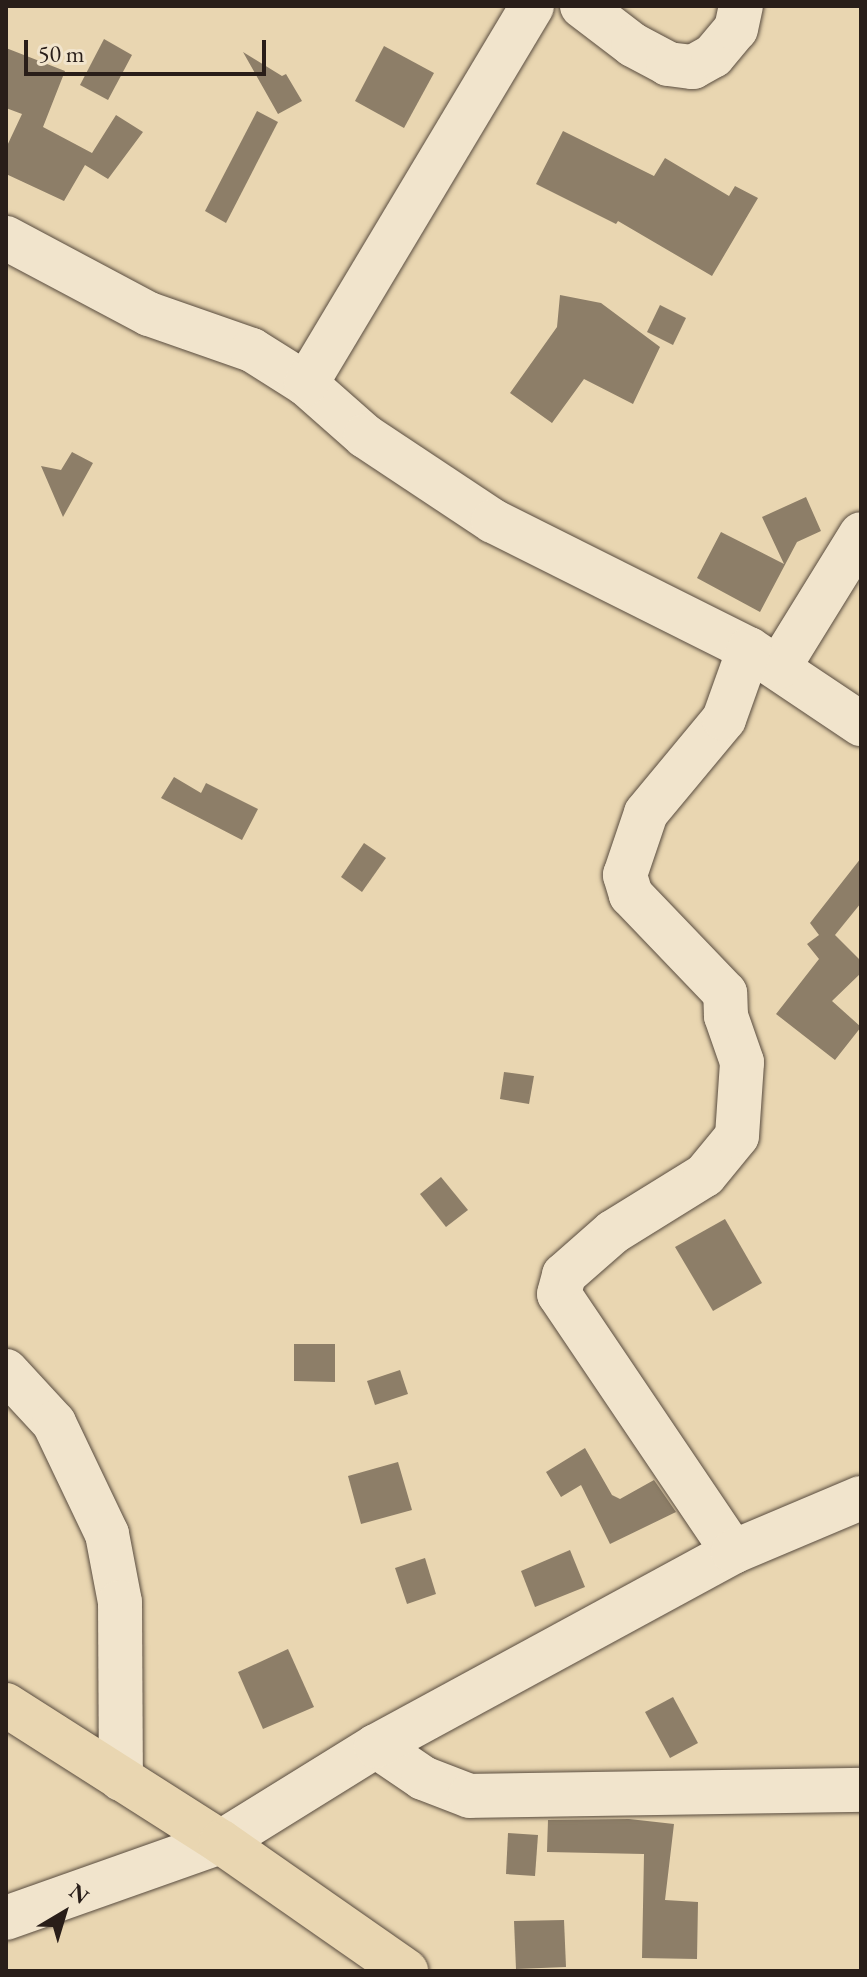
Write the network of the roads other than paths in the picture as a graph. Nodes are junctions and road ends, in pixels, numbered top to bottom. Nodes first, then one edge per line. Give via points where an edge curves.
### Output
1 (532, 6) edge
2 (582, 6) edge
3 (741, 6) edge
4 (6, 238) edge
5 (306, 384) junction
6 (861, 534) edge
7 (764, 658) junction
8 (861, 724) edge
9 (6, 1371) edge
10 (861, 1498) edge
11 (733, 1552) junction
12 (6, 1705) edge
13 (376, 1746) junction
14 (121, 1779) junction
15 (861, 1790) edge
16 (221, 1842) junction
17 (6, 1918) edge
18 (406, 1971) edge

1 - 5 street
2 - 3 street via 644,52 668,64 693,67 713,56 736,29
4 - 5 street via 149,314 252,350
5 - 7 street via 365,436 493,521
6 - 7 street
7 - 8 street
7 - 11 street via 724,719 646,813 625,875 631,895 725,993 726,1016 742,1062 737,1136 705,1175 613,1232 564,1275 559,1294
9 - 14 street via 54,1423 107,1534 120,1602
10 - 11 street
11 - 13 street
12 - 14 highway
13 - 15 street via 423,1778 470,1796
13 - 16 street
14 - 16 highway
16 - 17 street
16 - 18 highway

